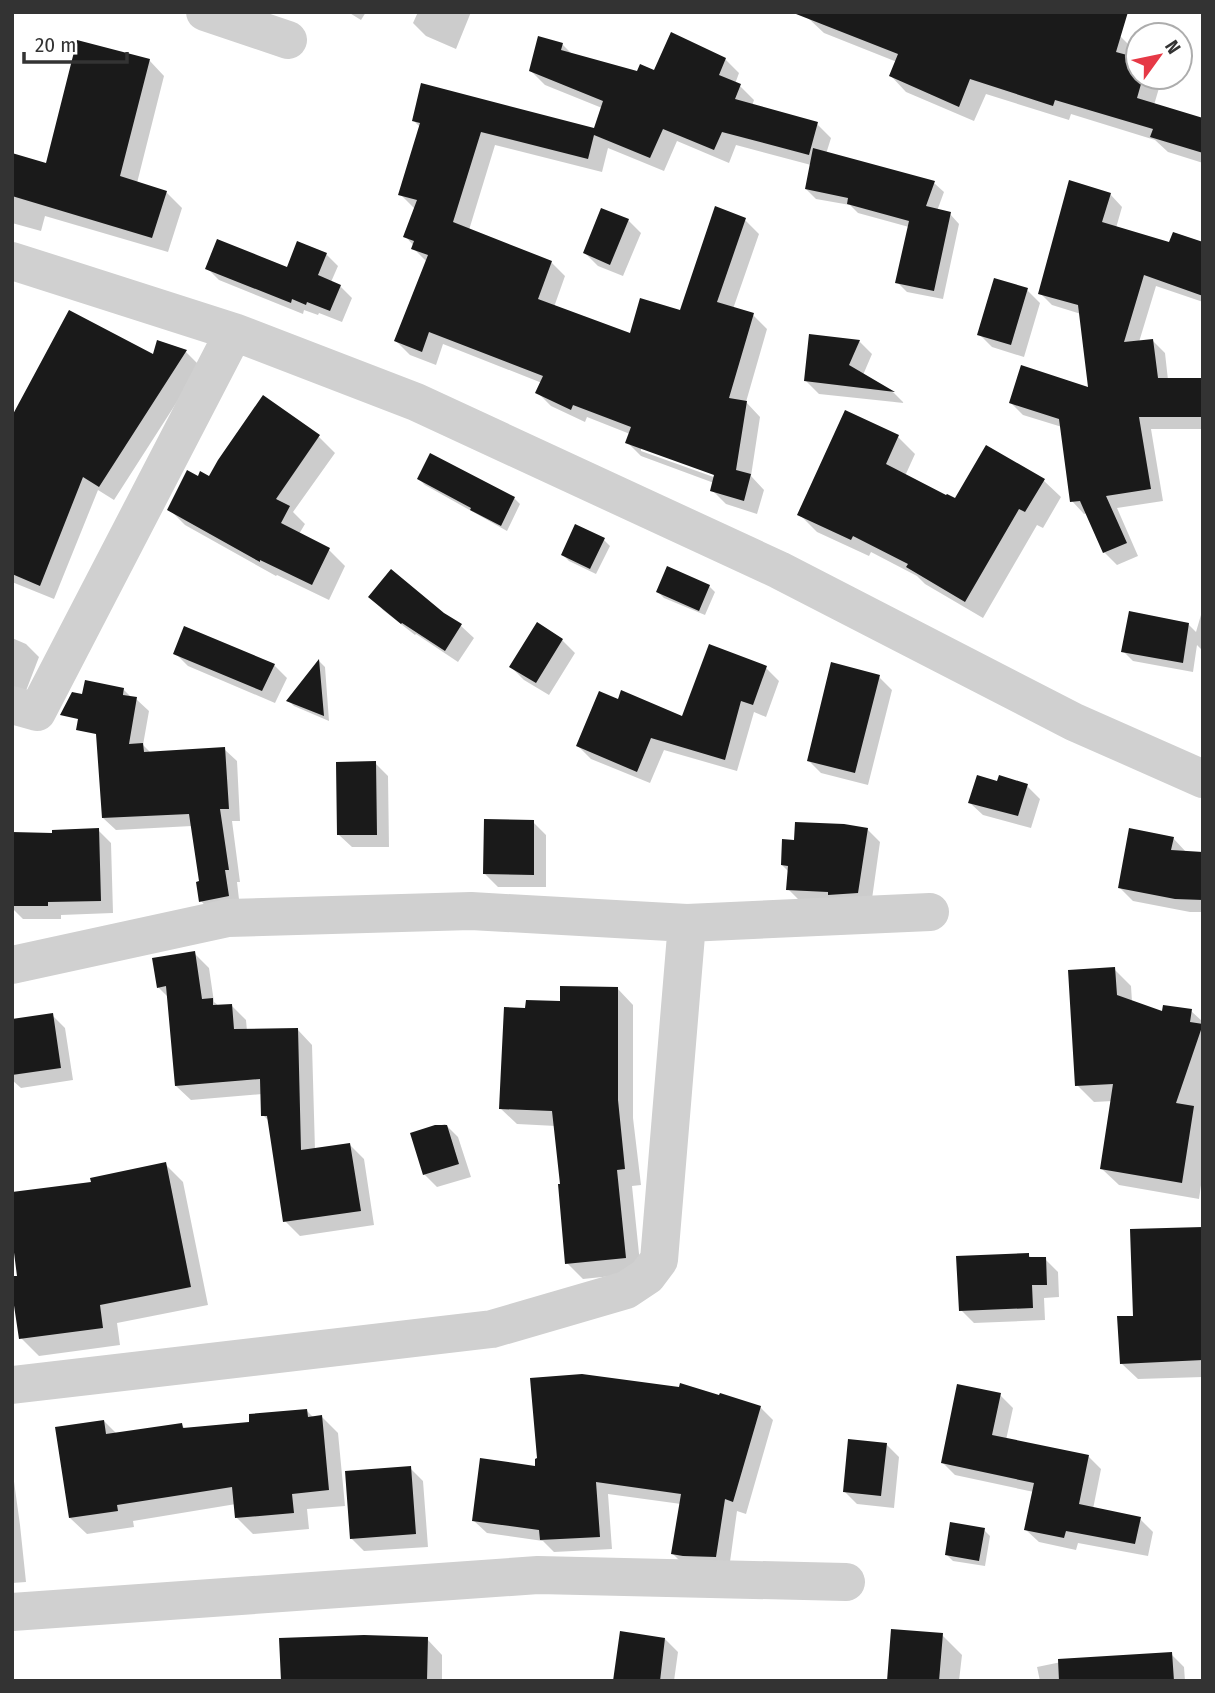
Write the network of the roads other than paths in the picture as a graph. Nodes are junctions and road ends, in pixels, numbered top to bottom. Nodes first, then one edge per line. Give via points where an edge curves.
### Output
1 (205, 12) edge
2 (288, 40) dead end
3 (12, 261) edge
4 (234, 332) junction
5 (12, 705) edge
6 (1203, 779) edge
7 (930, 912) dead end
8 (687, 923) junction
9 (12, 965) edge
10 (12, 1385) edge
11 (846, 1582) dead end
12 (12, 1612) edge

1 - 2 street
3 - 4 street
4 - 5 street via 37,712
4 - 6 street via 429,408 779,570 1074,722
7 - 8 street
8 - 9 street via 471,911 228,918
8 - 10 street via 659,1261 647,1276 626,1290 492,1329
11 - 12 street via 538,1575

